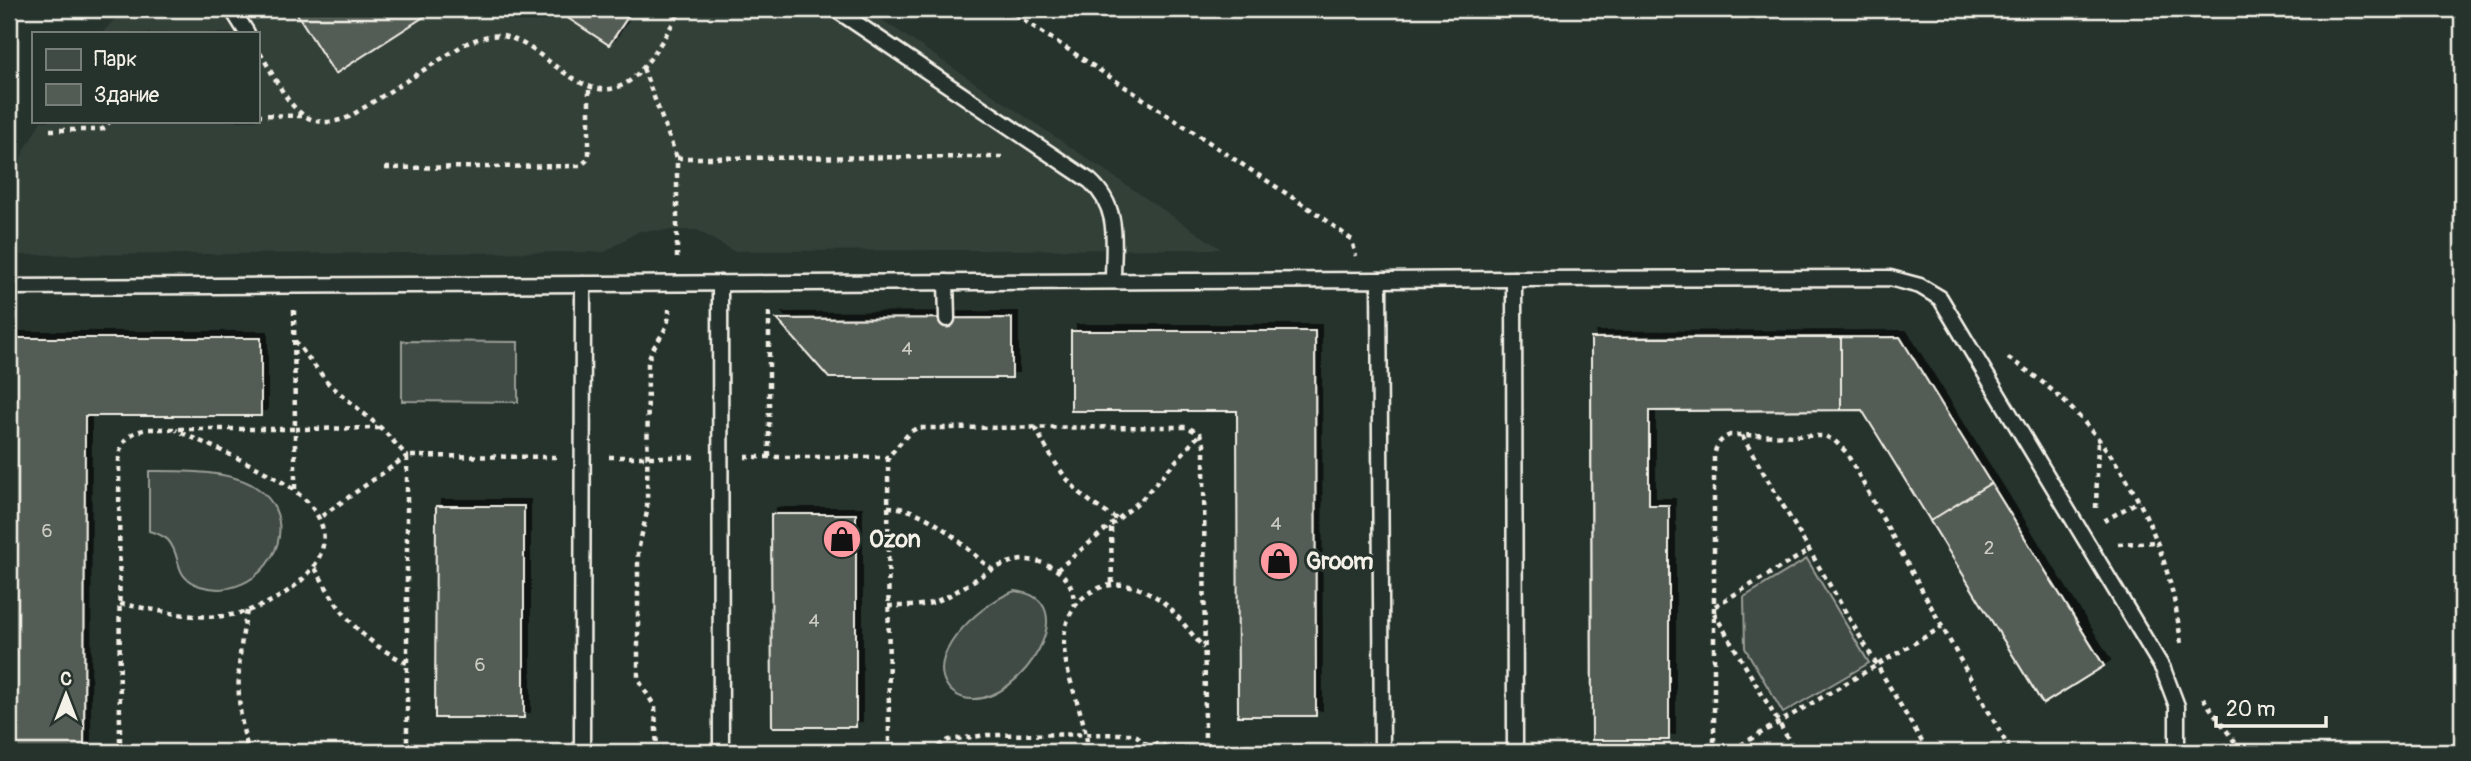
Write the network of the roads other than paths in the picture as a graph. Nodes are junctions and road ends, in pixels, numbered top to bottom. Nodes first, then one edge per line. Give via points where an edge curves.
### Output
1 (232, 9) edge
2 (835, 9) edge
3 (246, 32) edge
4 (1514, 279) junction
5 (1380, 280) junction
6 (1113, 281) junction
7 (946, 282) junction
8 (720, 283) junction
9 (583, 284) junction
10 (9, 286) edge
11 (947, 319) dead end
12 (2177, 750) edge
13 (582, 752) edge
14 (722, 752) edge
15 (1382, 752) edge
16 (1515, 752) edge

1 - 3 lane
2 - 6 lane via 1100,190 1112,218
4 - 5 lane
4 - 12 lane via 1890,278 1920,286 1940,298 2163,669 2177,706
4 - 16 lane
5 - 6 lane
5 - 15 lane
6 - 7 lane
7 - 8 lane
7 - 11 lane
8 - 9 lane
8 - 14 lane
9 - 10 lane
9 - 13 lane

